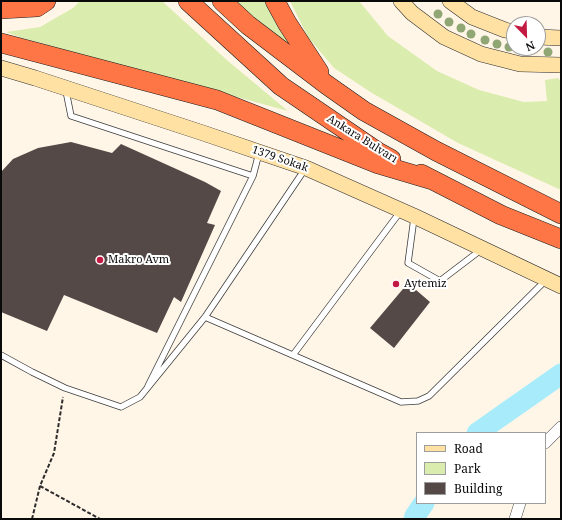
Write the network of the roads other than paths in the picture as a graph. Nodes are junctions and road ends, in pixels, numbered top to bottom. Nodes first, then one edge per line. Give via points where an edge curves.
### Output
1 (46, 1) edge
2 (188, 1) edge
3 (222, 1) edge
4 (275, 1) edge
5 (401, 1) edge
6 (450, 1) edge
7 (1, 9) edge
8 (506, 30) edge
9 (546, 37) edge
10 (561, 38) edge
11 (1, 43) edge
12 (561, 65) edge
13 (1, 68) edge
14 (328, 85) junction
15 (66, 88) junction
16 (259, 152) junction
17 (306, 168) junction
18 (253, 176) junction
19 (432, 180) junction
20 (556, 212) edge
21 (408, 213) junction
22 (553, 236) edge
23 (482, 249) junction
24 (548, 279) junction
25 (561, 286) edge
26 (205, 317) junction
27 (1, 355) edge
28 (293, 355) junction
29 (148, 386) junction
30 (561, 427) edge
31 (546, 442) edge
32 (520, 504) edge
33 (515, 519) edge

1 - 7 highway via 37,7
2 - 19 highway, Ankara Bulvarı via 281,86 378,152
3 - 14 highway via 248,25
4 - 14 highway
5 - 12 street via 412,13 444,37 481,54 520,64
6 - 8 street via 472,17
9 - 10 street
11 - 19 highway via 217,100 378,164
13 - 15 street, 1379 Sokak
14 - 20 highway via 364,111
15 - 16 street, 1379 Sokak
15 - 18 lane via 71,116
16 - 17 street, 1379 Sokak
16 - 18 lane
17 - 21 street, 1379 Sokak
17 - 26 lane
18 - 29 lane
19 - 22 highway, Ankara Bulvarı via 501,215
21 - 23 street, 1379 Sokak
21 - 23 lane via 408,263 440,281
21 - 28 lane
23 - 24 street, 1379 Sokak
24 - 25 street, 1379 Sokak
24 - 28 lane via 429,396 418,401 401,402
26 - 28 lane
26 - 29 lane
27 - 29 lane via 65,388 122,407 140,397
30 - 31 street
32 - 33 street

